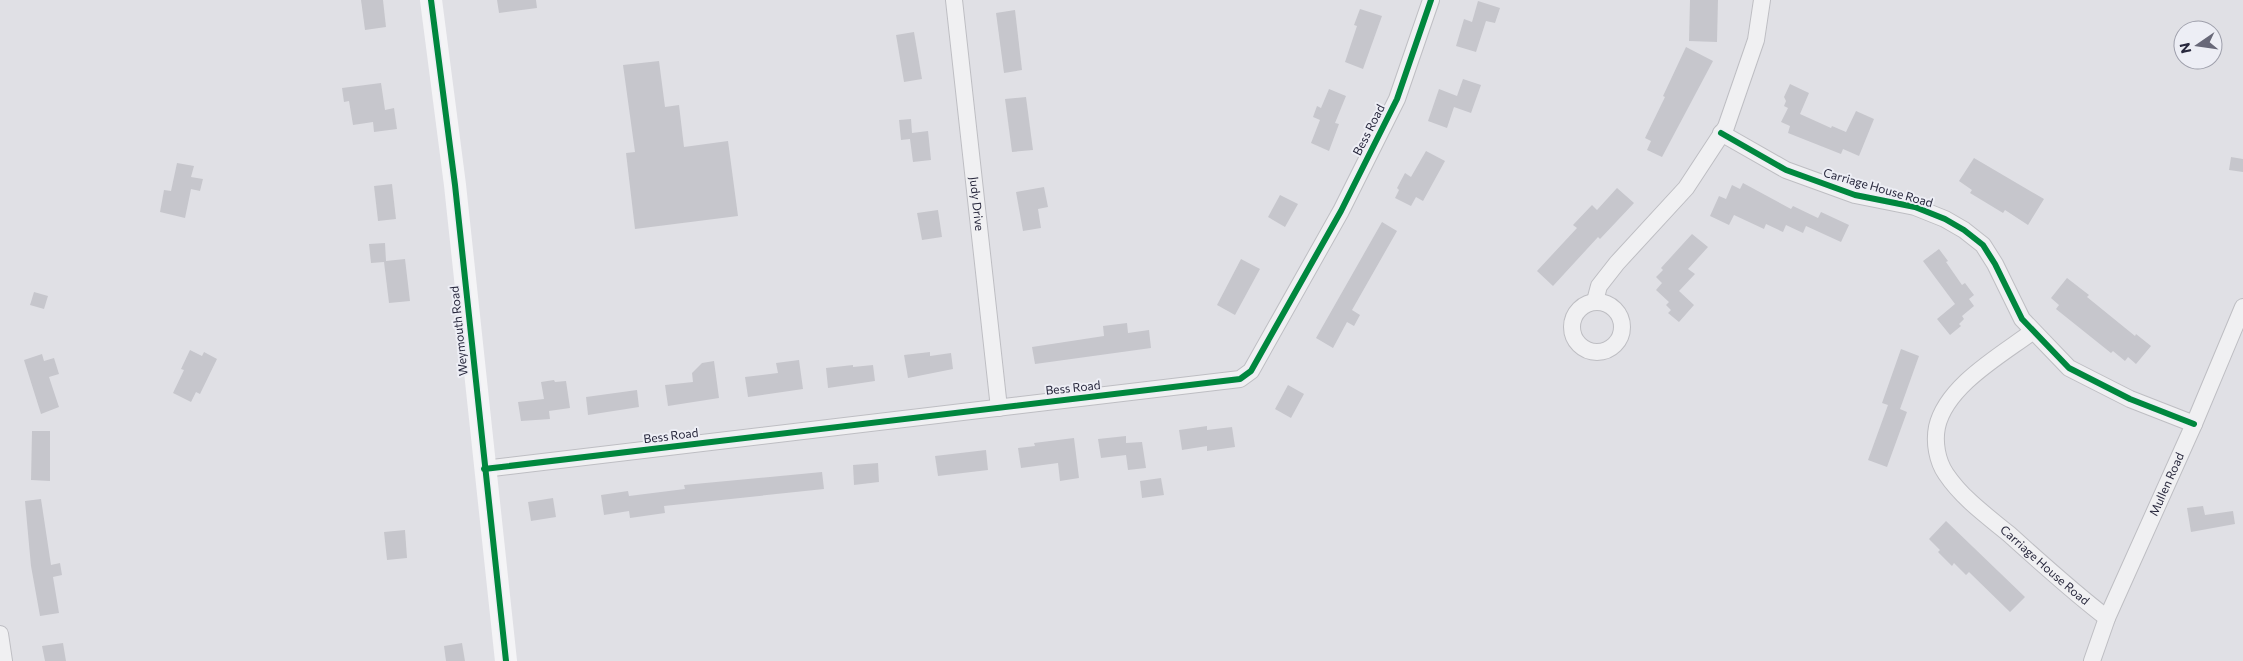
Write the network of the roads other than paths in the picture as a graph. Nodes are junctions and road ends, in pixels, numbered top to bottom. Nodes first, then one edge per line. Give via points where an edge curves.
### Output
1 (431, 0) edge
2 (954, 0) edge
3 (1431, 0) edge
4 (1762, 0) edge
5 (1721, 133) junction
6 (1596, 301) dead end
7 (2243, 307) edge
8 (2032, 332) junction
9 (999, 408) junction
10 (2194, 424) junction
11 (484, 469) junction
12 (2107, 618) junction
13 (0, 634) edge
14 (4, 661) edge
15 (506, 661) edge
16 (2092, 661) edge

1 - 11 street, Weymouth Road via 455,185
2 - 9 street, Judy Drive
3 - 9 street, Bess Road via 1397,99 1341,211 1251,372 1240,380 1228,382
4 - 5 street via 1756,40 1744,80
5 - 6 street via 1686,188 1599,286
5 - 8 street, Carriage House Road via 1786,170 1855,195 1915,208 1964,230 1983,245
7 - 10 street, Mullen Road
8 - 10 street, Carriage House Road via 2069,368 2130,400
8 - 12 street, Carriage House Road via 1966,381 1948,403 1938,426 1936,450 1945,473 1968,498
9 - 11 street, Bess Road
10 - 12 street, Mullen Road
11 - 15 street, Weymouth Road
12 - 16 street, Mullen Road
13 - 14 street

